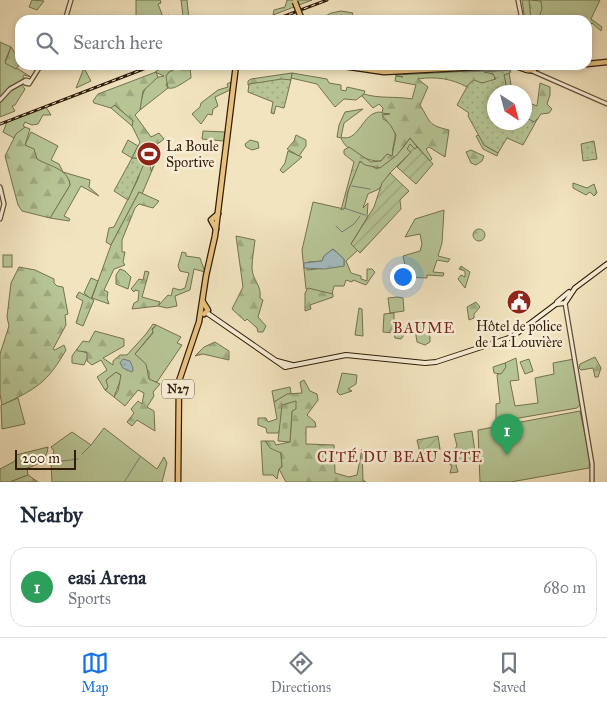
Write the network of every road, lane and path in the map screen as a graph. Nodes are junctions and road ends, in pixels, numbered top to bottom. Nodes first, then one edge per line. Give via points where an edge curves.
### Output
1 (71, 0) edge
2 (518, 0) edge
3 (294, 1) edge
4 (66, 15) edge
5 (300, 15) edge
6 (521, 15) edge
7 (607, 62) edge
8 (592, 63) edge
9 (36, 70) edge
10 (235, 70) edge
11 (370, 70) edge
12 (421, 70) edge
13 (540, 70) edge
14 (532, 71) edge
15 (542, 74) junction
16 (0, 100) edge
17 (607, 104) edge
18 (0, 187) edge
19 (0, 219) edge
20 (607, 266) edge
21 (563, 302) junction
22 (204, 310) junction
23 (178, 482) edge
24 (592, 482) edge

1 - 4 street
2 - 6 street
3 - 5 main road, bridge
7 - 8 main road
9 - 16 street via 27,82 10,89
10 - 22 main road, N27
11 - 12 main road
13 - 15 street
14 - 15 street
15 - 17 street
18 - 19 street via 4,204
20 - 21 main road
21 - 22 main road via 509,338 436,362 346,355 288,368
21 - 24 street via 592,464
22 - 23 main road, N27 via 178,387

